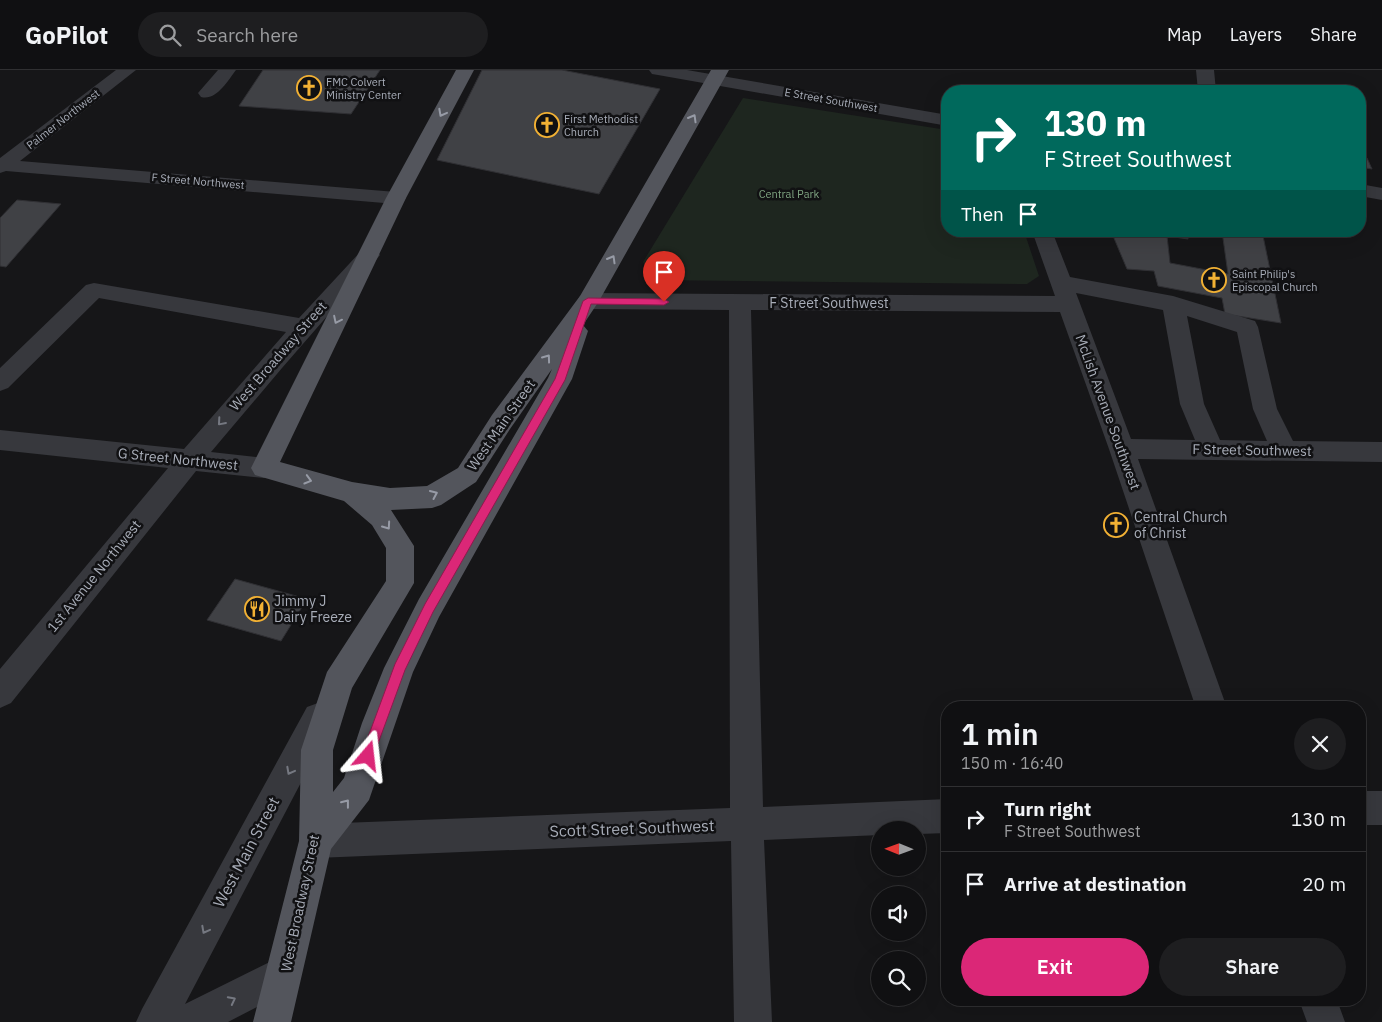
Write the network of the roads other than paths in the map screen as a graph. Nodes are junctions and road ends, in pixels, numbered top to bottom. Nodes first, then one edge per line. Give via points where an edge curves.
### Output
1 (126, 70) edge
2 (227, 70) edge
3 (465, 70) edge
4 (658, 70) edge
5 (1205, 70) edge
6 (717, 75) edge
7 (1207, 85) edge
8 (207, 93) dead end
9 (941, 120) edge
10 (1, 166) edge
11 (1366, 191) edge
12 (1382, 194) edge
13 (396, 198) junction
14 (1044, 237) edge
15 (369, 254) junction
16 (1066, 293) junction
17 (588, 301) junction
18 (740, 302) junction
19 (1173, 304) junction
20 (302, 327) junction
21 (0, 382) edge
22 (0, 440) edge
23 (1122, 449) junction
24 (1212, 450) junction
25 (1285, 451) junction
26 (1382, 452) edge
27 (189, 460) junction
28 (264, 468) junction
29 (352, 493) junction
30 (338, 682) junction
31 (0, 693) edge
32 (1210, 701) edge
33 (1366, 808) edge
34 (1382, 808) edge
35 (941, 816) edge
36 (747, 823) junction
37 (316, 841) junction
38 (284, 973) junction
39 (1320, 1006) edge
40 (155, 1022) edge
41 (189, 1022) edge
42 (272, 1022) edge
43 (753, 1022) edge
44 (1326, 1022) edge

1 - 10 street, Palmer Northwest
2 - 8 street
3 -> 13 main road, West Broadway Street
4 - 6 street, E Street Southwest
5 - 7 street
6 - 9 street, E Street Southwest
17 -> 6 main road, West Main Street
10 - 13 street, F Street Northwest
11 - 12 street
13 - 15 main road, West Broadway Street
14 - 16 street, McLish Avenue Southwest
15 - 20 street, West Broadway Street
15 -> 28 main road, West Broadway Street
16 - 18 street, F Street Southwest
16 - 19 street, F Street Southwest
16 - 23 street, McLish Avenue Southwest
17 - 18 street, F Street Southwest
29 -> 17 main road, West Main Street via 390,499 432,497 467,474
37 -> 17 main road, West Main Street via 357,788 399,668 429,608 560,380
18 - 36 street
19 - 24 street via 1192,404
19 - 25 street, F Street Southwest via 1247,327 1265,409
20 - 21 street via 94,290
20 -> 27 street, West Broadway Street
22 - 27 street, G Street Northwest
23 - 24 street, F Street Southwest
23 - 32 street, McLish Avenue Southwest
24 - 25 street, F Street Southwest
25 - 26 street, F Street Southwest
27 - 28 street, G Street Northwest
27 - 31 street, 1st Avenue Northwest
28 -> 29 main road, G Street Northwest
29 -> 30 main road, West Broadway Street via 381,517 400,546 400,583
30 - 37 main road, West Broadway Street via 317,750
30 -> 40 street, West Main Street
33 - 34 street
35 - 36 street, Scott Street Southwest
36 - 37 street, Scott Street Southwest
36 - 43 street
37 - 38 main road, West Broadway Street
41 -> 38 street
38 - 42 main road, West Broadway Street
39 - 44 street

